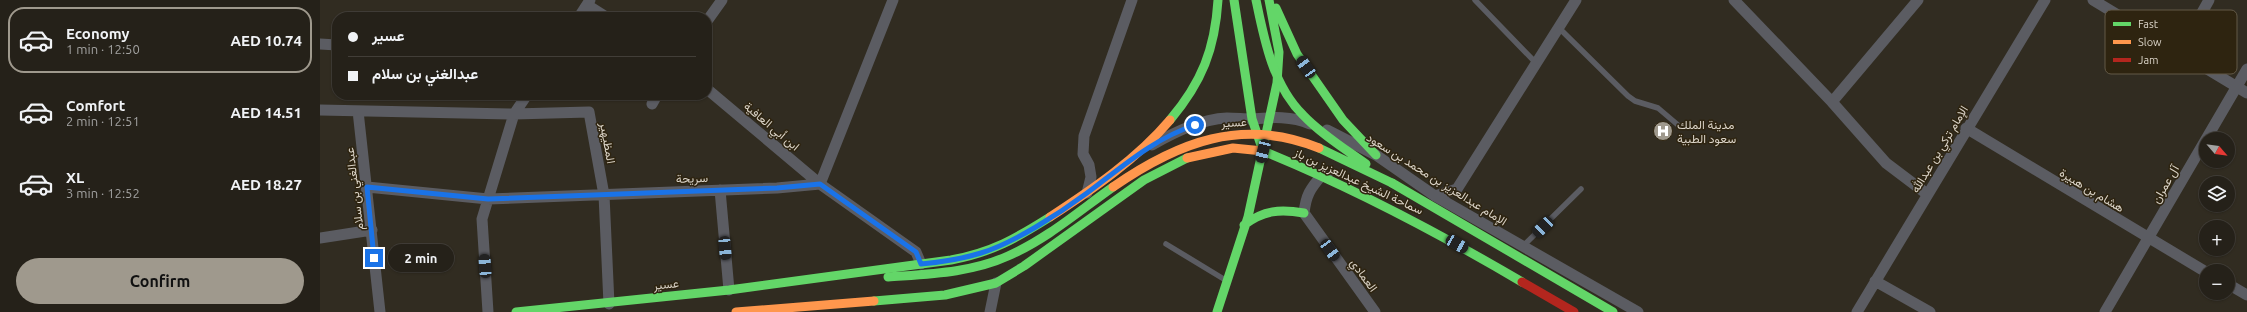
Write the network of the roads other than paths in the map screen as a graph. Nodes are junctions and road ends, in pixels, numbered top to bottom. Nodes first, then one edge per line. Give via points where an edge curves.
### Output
1 (722, 0) edge
2 (893, 0) edge
3 (1132, 0) edge
4 (1218, 0) edge
5 (1234, 0) edge
6 (1256, 0) edge
7 (1269, 0) edge
8 (1273, 0) edge
9 (1475, 0) edge
10 (1576, 0) edge
11 (1734, 0) edge
12 (1918, 0) edge
13 (2044, 0) edge
14 (2093, 0) edge
15 (2209, 0) edge
16 (588, 2) edge
17 (2110, 10) edge
18 (2203, 10) edge
19 (582, 12) edge
20 (600, 12) edge
21 (712, 14) edge
22 (1558, 27) junction
23 (320, 44) edge
24 (332, 45) edge
25 (1536, 63) junction
26 (2247, 69) edge
27 (2216, 74) edge
28 (2236, 86) junction
29 (2247, 92) edge
30 (712, 93) edge
31 (524, 100) edge
32 (1832, 102) junction
33 (320, 110) edge
34 (358, 111) junction
35 (514, 114) junction
36 (1269, 117) junction
37 (1252, 119) junction
38 (1678, 124) dead end
39 (1966, 128) junction
40 (1326, 130) joint
41 (1263, 151) junction
42 (1376, 155) junction
43 (1132, 158) junction
44 (1322, 174) junction
45 (1392, 183) junction
46 (820, 184) junction
47 (367, 187) junction
48 (1581, 189) dead end
49 (720, 190) junction
50 (1086, 194) junction
51 (1927, 194) junction
52 (604, 195) junction
53 (1435, 196) junction
54 (488, 199) junction
55 (1304, 213) junction
56 (1244, 226) junction
57 (372, 230) junction
58 (320, 238) edge
59 (2148, 238) junction
60 (1166, 244) dead end
61 (1523, 246) junction
62 (921, 264) junction
63 (2199, 268) edge
64 (817, 279) junction
65 (1875, 281) junction
66 (996, 283) junction
67 (1228, 283) junction
68 (2235, 288) edge
69 (728, 290) junction
70 (2247, 295) edge
71 (609, 304) junction
72 (380, 312) edge
73 (488, 312) edge
74 (516, 312) edge
75 (736, 312) edge
76 (990, 312) edge
77 (1217, 312) edge
78 (1375, 312) edge
79 (1558, 312) edge
80 (1574, 312) edge
81 (1613, 312) edge
82 (1638, 312) edge
83 (1857, 312) edge
84 (1930, 312) edge
85 (2105, 312) edge

1 - 21 street
2 - 46 street
3 - 50 street via 1084,136 1083,154 1089,165 1091,177
4 - 43 main road via 1209,57 1189,96 1161,130
5 - 37 main road
6 - 45 main road, bridge via 1265,44 1274,68 1302,114
7 - 36 main road via 1279,61 1276,96
8 - 42 main road via 1297,54 1343,120
9 - 25 lane
10 - 22 street
11 - 32 street
12 - 32 street
13 - 39 street, الإمام تركي بن عبدالله
14 - 17 street
15 - 18 street
16 - 19 street
16 - 20 street
22 - 25 street
22 - 38 lane via 1635,101 1658,108
23 - 24 street
25 - 53 street via 1458,189
26 - 28 street, آل عمران
27 - 28 street
28 - 29 street
28 - 59 street, آل عمران
30 - 46 street, ابن أبي العافية
31 - 35 street
32 - 51 street via 1886,163
33 - 34 street, المظيهير
34 - 35 street, المظيهير
34 - 47 street, عبدالغني بن سلام
35 - 52 street, المظيهير via 589,112
35 - 54 street
36 - 37 street, عسير
36 - 40 street, عسير via 1303,120
36 - 41 main road
37 - 41 main road
37 - 43 street, عسير via 1226,118 1207,121 1163,139
39 - 51 street, الإمام تركي بن عبدالله
39 - 59 street, هشام بن هبيرة
40 - 42 street, الإمام عبدالعزيز بن محمد بن سعود
41 - 44 main road, سماحة الشيخ عبدالعزيز بن باز
41 - 56 main road
41 - 66 main road, سماحة الشيخ عبدالعزيز بن باز via 1233,148 1180,160 1144,180 1030,262
42 - 53 street, الإمام عبدالعزيز بن محمد بن سعود
43 - 50 main road
44 - 55 street via 1306,196
44 - 79 street
44 - 80 main road, سماحة الشيخ عبدالعزيز بن باز via 1431,229
45 - 64 main road, عسير, bridge via 1306,143 1283,137 1224,134 1198,140 1155,160 1120,181 1039,240 1007,257 963,270 888,277
45 - 81 main road, الإمام عبدالعزيز بن محمد بن سعود
46 - 49 street, سريحة
46 - 62 street, ابن أبي العافية via 916,252
47 - 54 street, سريحة
47 - 57 street, عبدالغني بن سلام
48 - 61 lane
49 - 52 street, سريحة
49 - 69 street
50 - 62 main road via 1009,243 981,253
51 - 65 street, الإمام تركي بن عبدالله
52 - 54 street, سريحة
52 - 71 street, المظيهير
53 - 61 street, الإمام عبدالعزيز بن محمد بن سعود
54 - 73 street via 482,219
55 - 56 main road via 1284,209 1267,211 1259,213
55 - 78 street, العمادي
56 - 67 main road
57 - 58 street
57 - 72 street, عبدالغني بن سلام
59 - 63 street, هشام بن هبيرة
59 - 85 street, آل عمران
60 - 67 lane
61 - 82 street, الإمام عبدالعزيز بن محمد بن سعود
62 - 64 main road
64 - 69 main road, عسير
65 - 83 street, الإمام تركي بن عبدالله
65 - 84 street
66 - 75 main road, سماحة الشيخ عبدالعزيز بن باز via 945,295
66 - 76 street
67 - 77 main road
68 - 70 street
69 - 71 main road, عسير
71 - 74 main road, عسير

